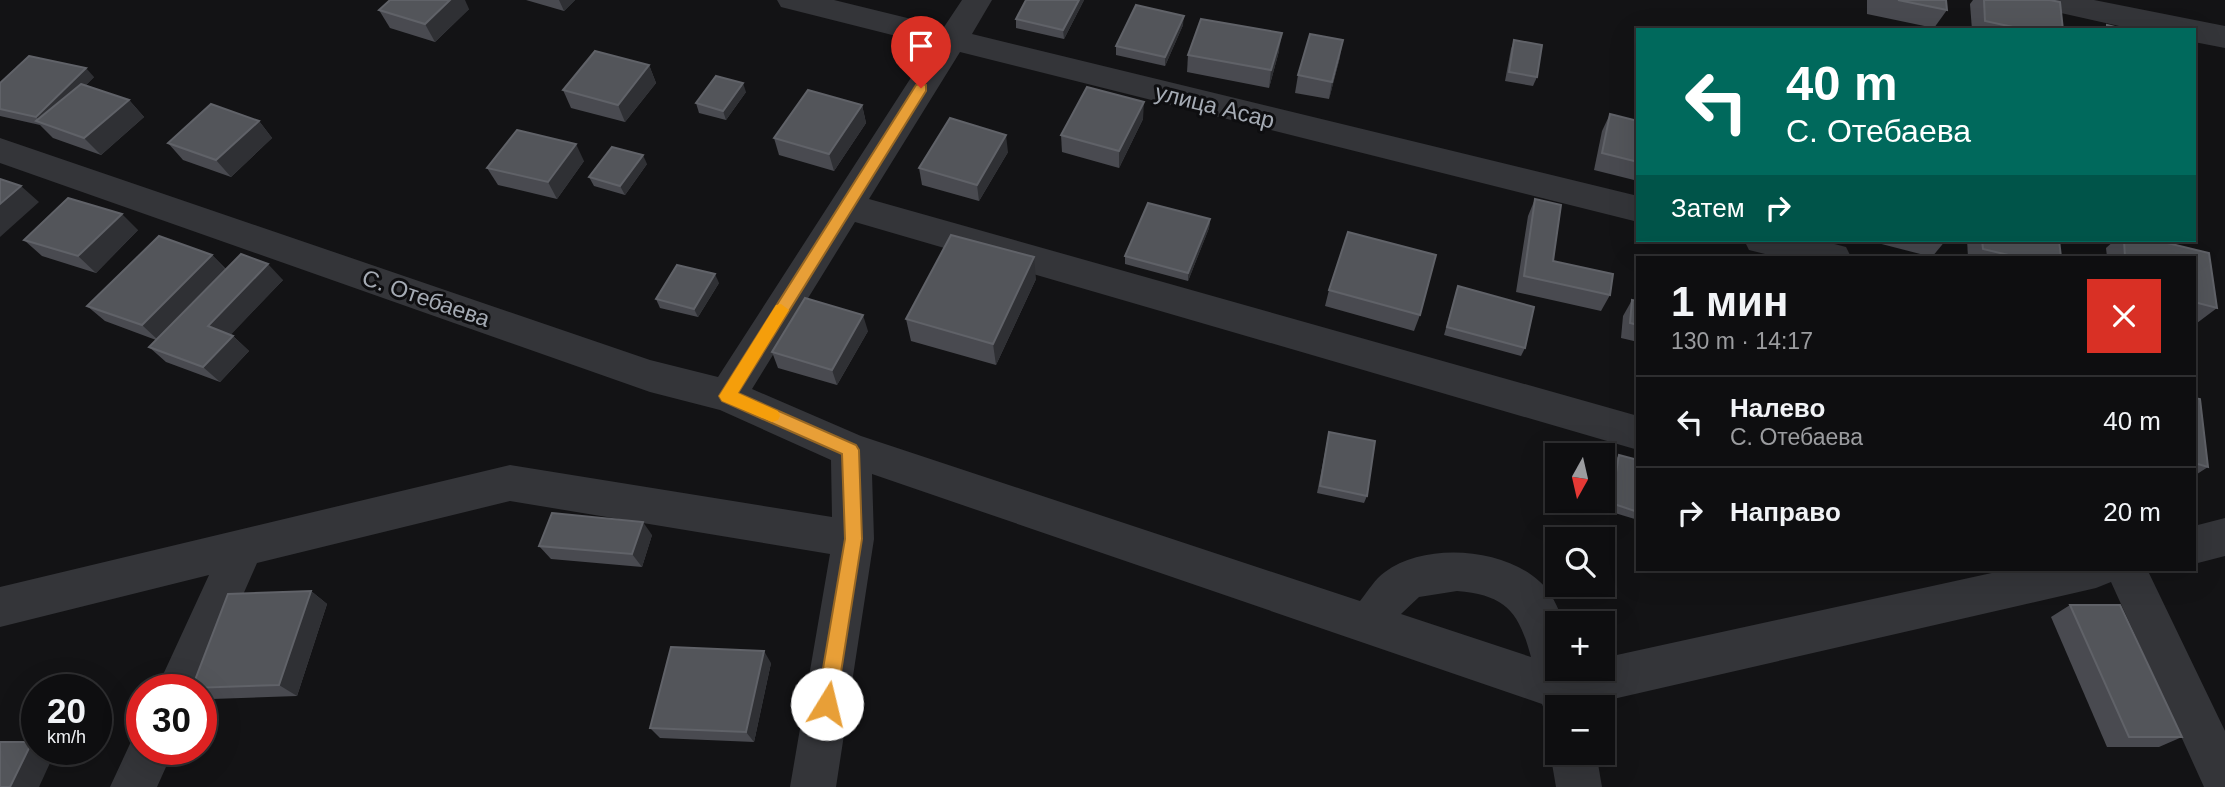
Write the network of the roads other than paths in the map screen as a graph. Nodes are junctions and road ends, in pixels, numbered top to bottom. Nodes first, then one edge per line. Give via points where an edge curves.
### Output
1 (792, 0) edge
2 (977, 0) edge
3 (2045, 0) edge
4 (2178, 28) edge
5 (2196, 31) edge
6 (2225, 37) edge
7 (951, 41) junction
8 (0, 150) edge
9 (847, 206) junction
10 (1636, 209) edge
11 (1770, 242) edge
12 (1829, 256) edge
13 (727, 396) junction
14 (1636, 431) edge
15 (850, 450) junction
16 (2225, 537) edge
17 (853, 539) junction
18 (2196, 544) edge
19 (243, 548) junction
20 (2088, 571) edge
21 (2127, 571) edge
22 (0, 607) edge
23 (1369, 624) junction
24 (185, 674) edge
25 (1556, 695) edge
26 (1563, 695) edge
27 (1576, 695) edge
28 (143, 765) edge
29 (1575, 765) edge
30 (2225, 781) edge
31 (133, 787) edge
32 (813, 787) edge
33 (1579, 787) edge

1 - 7 street, улица Асар
2 - 7 street
3 - 4 street
5 - 6 street
7 - 9 street
7 - 10 street, улица Асар
8 - 13 street, С. Отебаева via 650,376
9 - 13 street
9 - 14 street
11 - 12 street
13 - 15 street, С. Отебаева
15 - 17 street
15 - 23 street, С. Отебаева
16 - 18 street
17 - 19 street via 510,483
17 - 32 street
19 - 22 street
19 - 24 street
20 - 27 street
21 - 30 street
23 - 25 street, С. Отебаева
23 - 26 street via 1403,584 1436,574 1482,572 1519,592 1537,610
28 - 31 street
29 - 33 street

